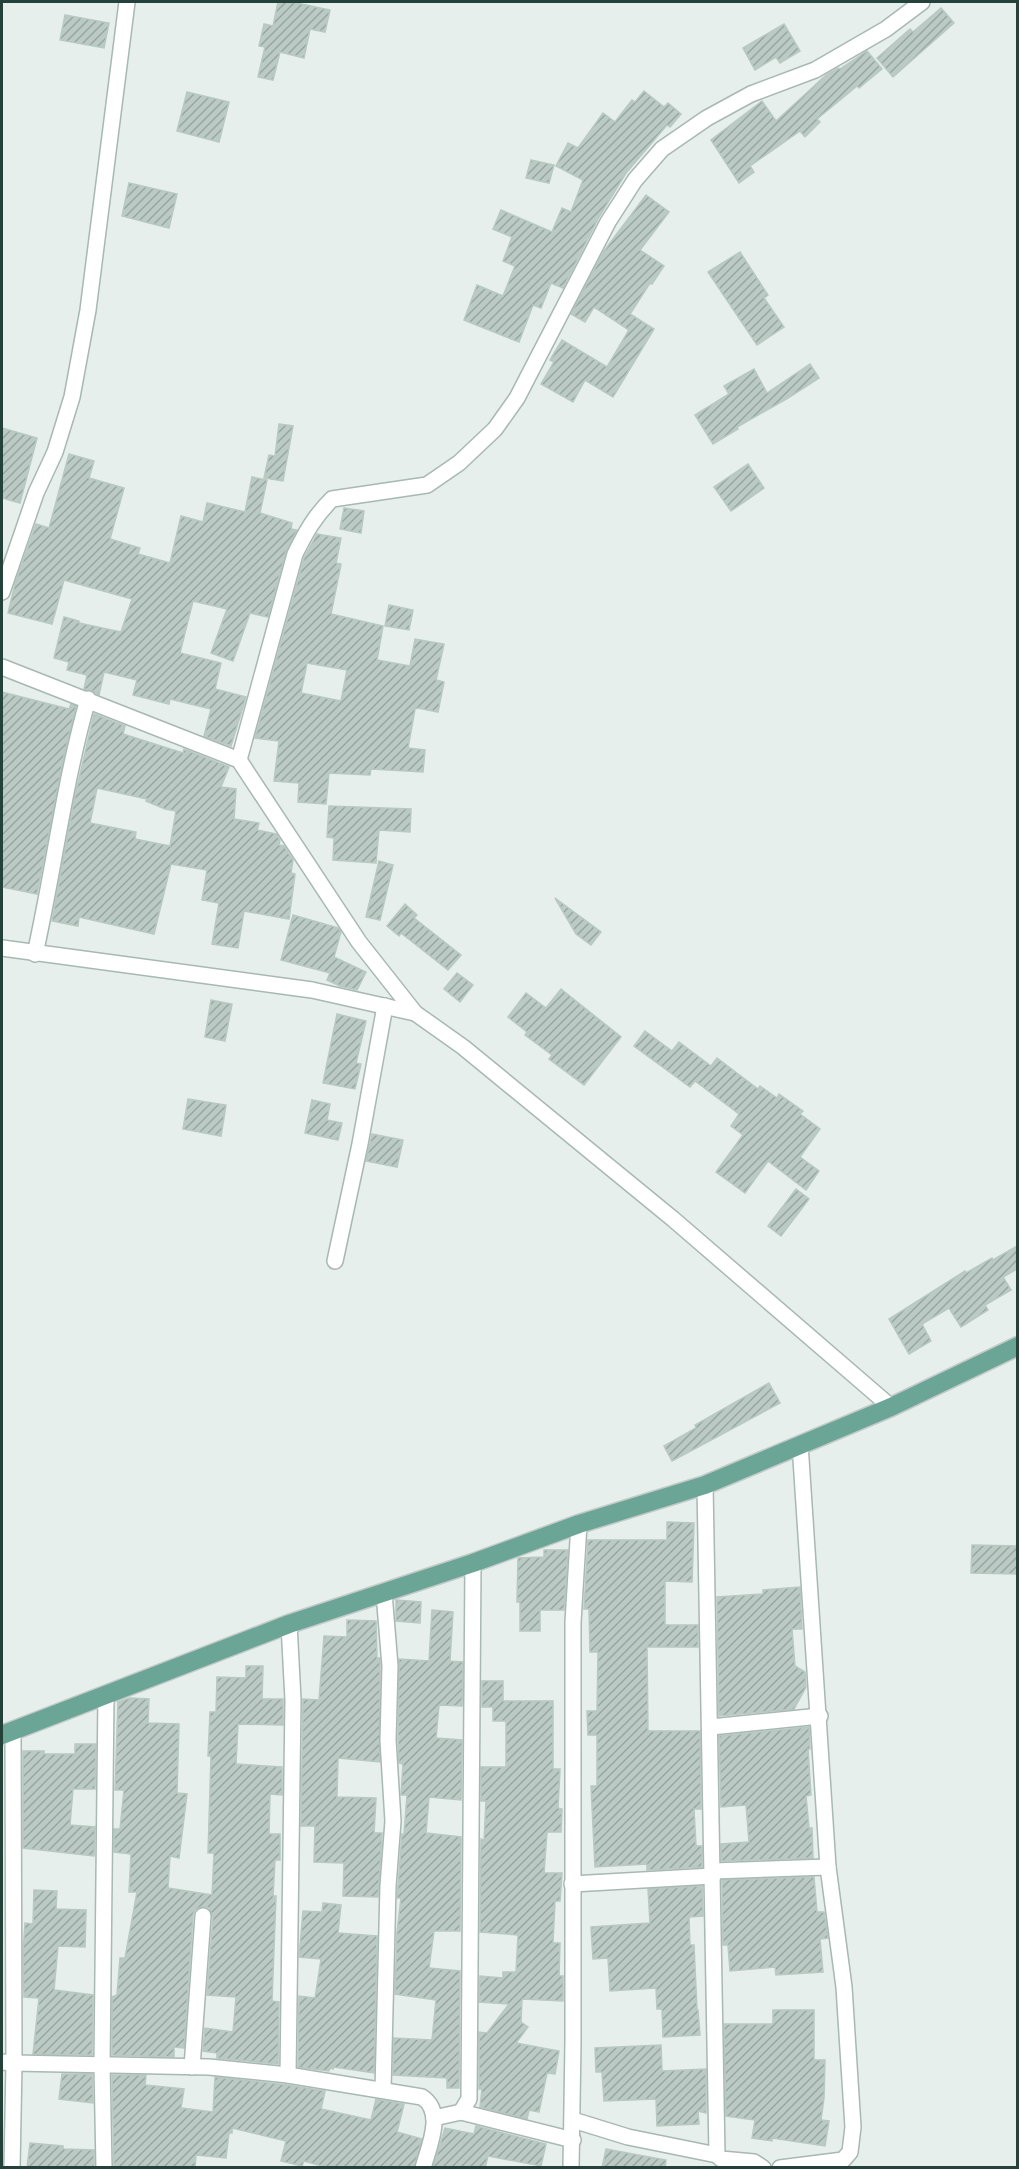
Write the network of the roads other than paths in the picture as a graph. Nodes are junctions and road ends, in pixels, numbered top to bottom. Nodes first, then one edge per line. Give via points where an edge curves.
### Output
1 (127, 2) edge
2 (922, 2) edge
3 (2, 544) edge
4 (16, 550) junction
5 (2, 592) edge
6 (2, 667) edge
7 (88, 699) junction
8 (239, 760) junction
9 (2, 948) edge
10 (35, 954) junction
11 (385, 1006) junction
12 (415, 1013) junction
13 (335, 1261) dead end
14 (1017, 1346) edge
15 (891, 1407) junction
16 (800, 1444) junction
17 (705, 1485) junction
18 (579, 1524) junction
19 (473, 1563) junction
20 (384, 1593) junction
21 (289, 1624) junction
22 (106, 1694) junction
23 (820, 1716) junction
24 (711, 1727) junction
25 (7, 1732) edge
26 (828, 1867) junction
27 (713, 1874) junction
28 (572, 1884) junction
29 (203, 1916) dead end
30 (8, 2062) edge
31 (102, 2065) junction
32 (192, 2067) junction
33 (288, 2075) junction
34 (383, 2090) junction
35 (461, 2112) junction
36 (434, 2118) junction
37 (573, 2120) junction
38 (573, 2140) junction
39 (717, 2155) junction
40 (574, 2166) edge
41 (12, 2168) edge
42 (104, 2168) edge
43 (423, 2168) edge
44 (763, 2168) edge
45 (780, 2168) edge

1 - 4 street via 88,310 72,397
2 - 8 street via 815,70 751,94 662,149 635,180 608,222 517,398 495,429 459,463 427,485 332,499 322,509 295,554
3 - 4 street
4 - 5 street
6 - 7 street
7 - 8 street
7 - 10 street via 73,752
8 - 12 street via 359,942
9 - 10 street
10 - 11 street via 312,990
11 - 12 street
11 - 13 street
12 - 15 street via 463,1047 673,1219
14 - 15 main road
15 - 16 main road
16 - 17 main road
16 - 23 street
17 - 18 main road
17 - 24 street
18 - 19 main road
18 - 28 street via 573,1622
19 - 20 main road
19 - 35 street via 469,2099
20 - 21 main road
20 - 34 street via 390,1665 388,1740 393,1821
21 - 22 main road
21 - 33 street via 293,1700
22 - 25 main road
22 - 31 street
23 - 24 street
23 - 26 street
24 - 27 street
25 - 30 street
26 - 27 street
26 - 45 street via 844,1987 853,2127 850,2152 843,2160
27 - 28 street
27 - 39 street
28 - 37 street
29 - 32 street
30 - 31 street
30 - 41 street
31 - 32 street
31 - 42 street
32 - 33 street
33 - 34 street
34 - 36 street via 422,2097 429,2102
35 - 36 street
35 - 38 street
36 - 43 street
37 - 38 street
37 - 39 street via 628,2137
38 - 40 street
39 - 44 street

